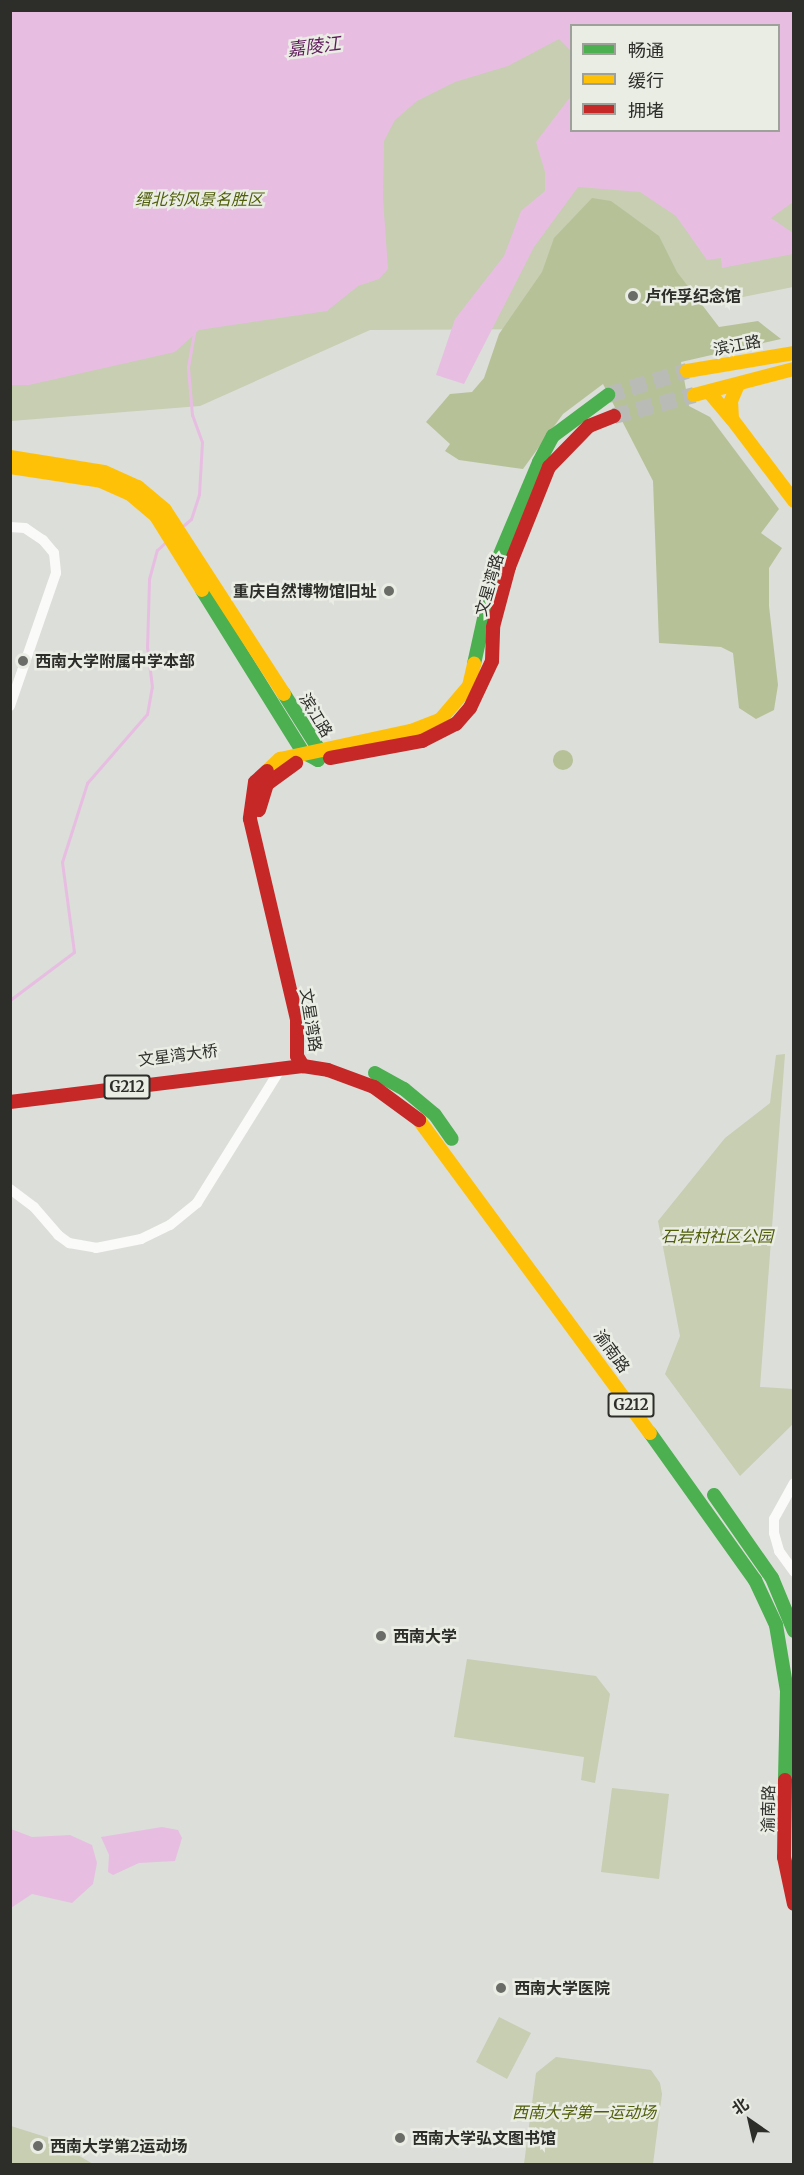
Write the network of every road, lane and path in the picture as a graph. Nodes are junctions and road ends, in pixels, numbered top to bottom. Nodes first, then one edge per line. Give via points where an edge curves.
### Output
1 (794, 345) edge
2 (794, 353) edge
3 (770, 355) junction
4 (794, 369) edge
5 (687, 371) tunnel mouth
6 (737, 387) junction
7 (709, 392) junction
8 (608, 395) tunnel mouth
9 (693, 395) tunnel mouth
10 (614, 416) tunnel mouth
11 (732, 419) junction
12 (10, 457) edge
13 (10, 467) edge
14 (103, 476) junction
15 (794, 501) edge
16 (10, 526) edge
17 (227, 615) junction
18 (10, 706) edge
19 (303, 752) junction
20 (318, 754) junction
21 (303, 1059) junction
22 (242, 1067) junction
23 (281, 1068) junction
24 (10, 1093) edge
25 (10, 1102) edge
26 (10, 1190) edge
27 (675, 1441) dead end
28 (703, 1479) dead end
29 (794, 1482) edge
30 (794, 1572) edge
31 (794, 1631) edge
32 (789, 1794) edge
33 (794, 1904) edge

1 - 3 street
2 - 3 main road, 滨江路
3 - 5 main road, 滨江路
4 - 6 main road
6 - 7 main road
6 - 11 main road via 731,401
7 - 9 main road
7 - 11 main road
8 - 20 main road, 文星湾路 via 553,436 539,462 496,564 485,603 477,663 459,701 429,725
10 - 20 main road, 文星湾路 via 590,426 549,467 509,567 493,627 492,661 470,708 456,724 422,741
11 - 15 main road
12 - 14 main road, 滨江路
13 - 14 main road, 滨江路
14 - 17 main road, 滨江路 via 156,516
16 - 18 street via 25,528 43,540 54,553 56,573
17 - 19 main road, 滨江路
17 - 20 main road, 滨江路
19 - 20 main road, 文星湾路
19 - 21 main road, 文星湾路 via 268,766 255,782 250,808
20 - 21 main road, 文星湾路 via 281,771 267,784 259,805 307,1025
21 - 22 main road, 渝南路 / G212
21 - 23 main road, 渝南路 / G212
21 - 27 main road, 渝南路 / G212 via 353,1065 382,1075 435,1115
21 - 32 main road, 渝南路 / G212 via 374,1087 422,1123 573,1325 755,1580 776,1624 783,1651
22 - 23 main road, 渝南路 / G212
22 - 24 main road, 文星湾大桥 / G212
22 - 25 main road, 文星湾大桥 / G212
23 - 26 street via 197,1203 170,1225 141,1239 96,1248 69,1243 34,1207
28 - 31 main road via 772,1578
29 - 30 street via 774,1519 779,1551
32 - 33 main road, 渝南路 / G212 via 784,1857

